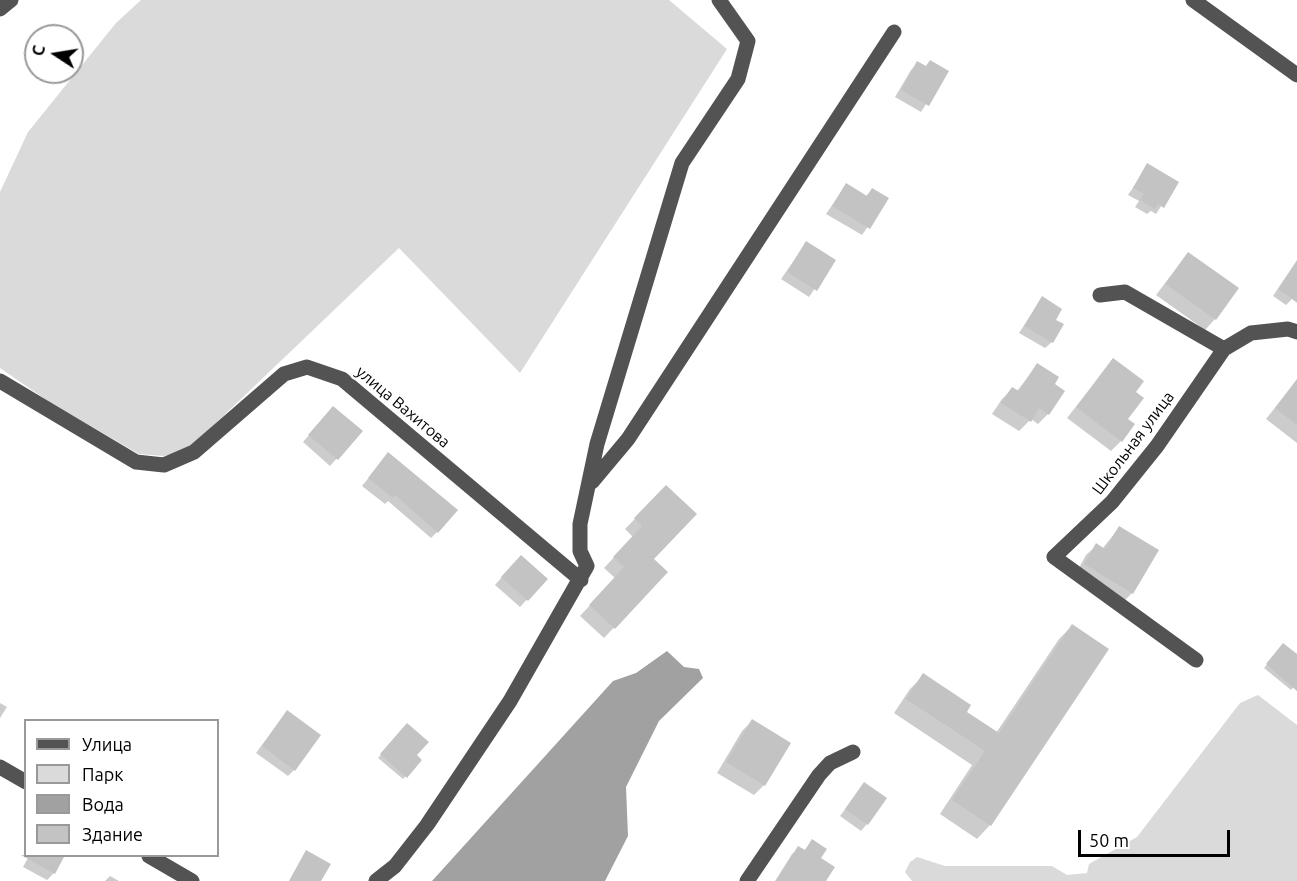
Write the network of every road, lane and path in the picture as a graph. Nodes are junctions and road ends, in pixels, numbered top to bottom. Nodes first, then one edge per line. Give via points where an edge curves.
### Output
1 (11, 0) edge
2 (719, 0) edge
3 (1193, 0) edge
4 (0, 9) edge
5 (894, 32) dead end
6 (1297, 75) edge
7 (1100, 295) dead end
8 (1297, 333) edge
9 (1224, 349) junction
10 (0, 381) edge
11 (590, 484) junction
12 (581, 580) junction
13 (1196, 660) dead end
14 (853, 752) dead end
15 (0, 767) edge
16 (24, 781) edge
17 (152, 857) edge
18 (192, 881) edge
19 (376, 881) edge
20 (747, 881) edge

1 - 4 street
2 - 11 street via 748,40 746,50 738,79 682,163 597,444
3 - 6 street
5 - 11 street via 628,439
7 - 9 street via 1125,292
8 - 9 street, Школьная улица via 1288,329 1251,333
9 - 13 street, Школьная улица via 1157,446 1112,502 1054,557
10 - 12 street, улица Вахитова via 136,462 164,465 194,452 284,374 307,367 342,379
11 - 12 street via 580,524 580,551 587,566
12 - 19 street via 510,701 427,825 394,866
14 - 20 street via 830,763 819,775
15 - 16 street
17 - 18 street

